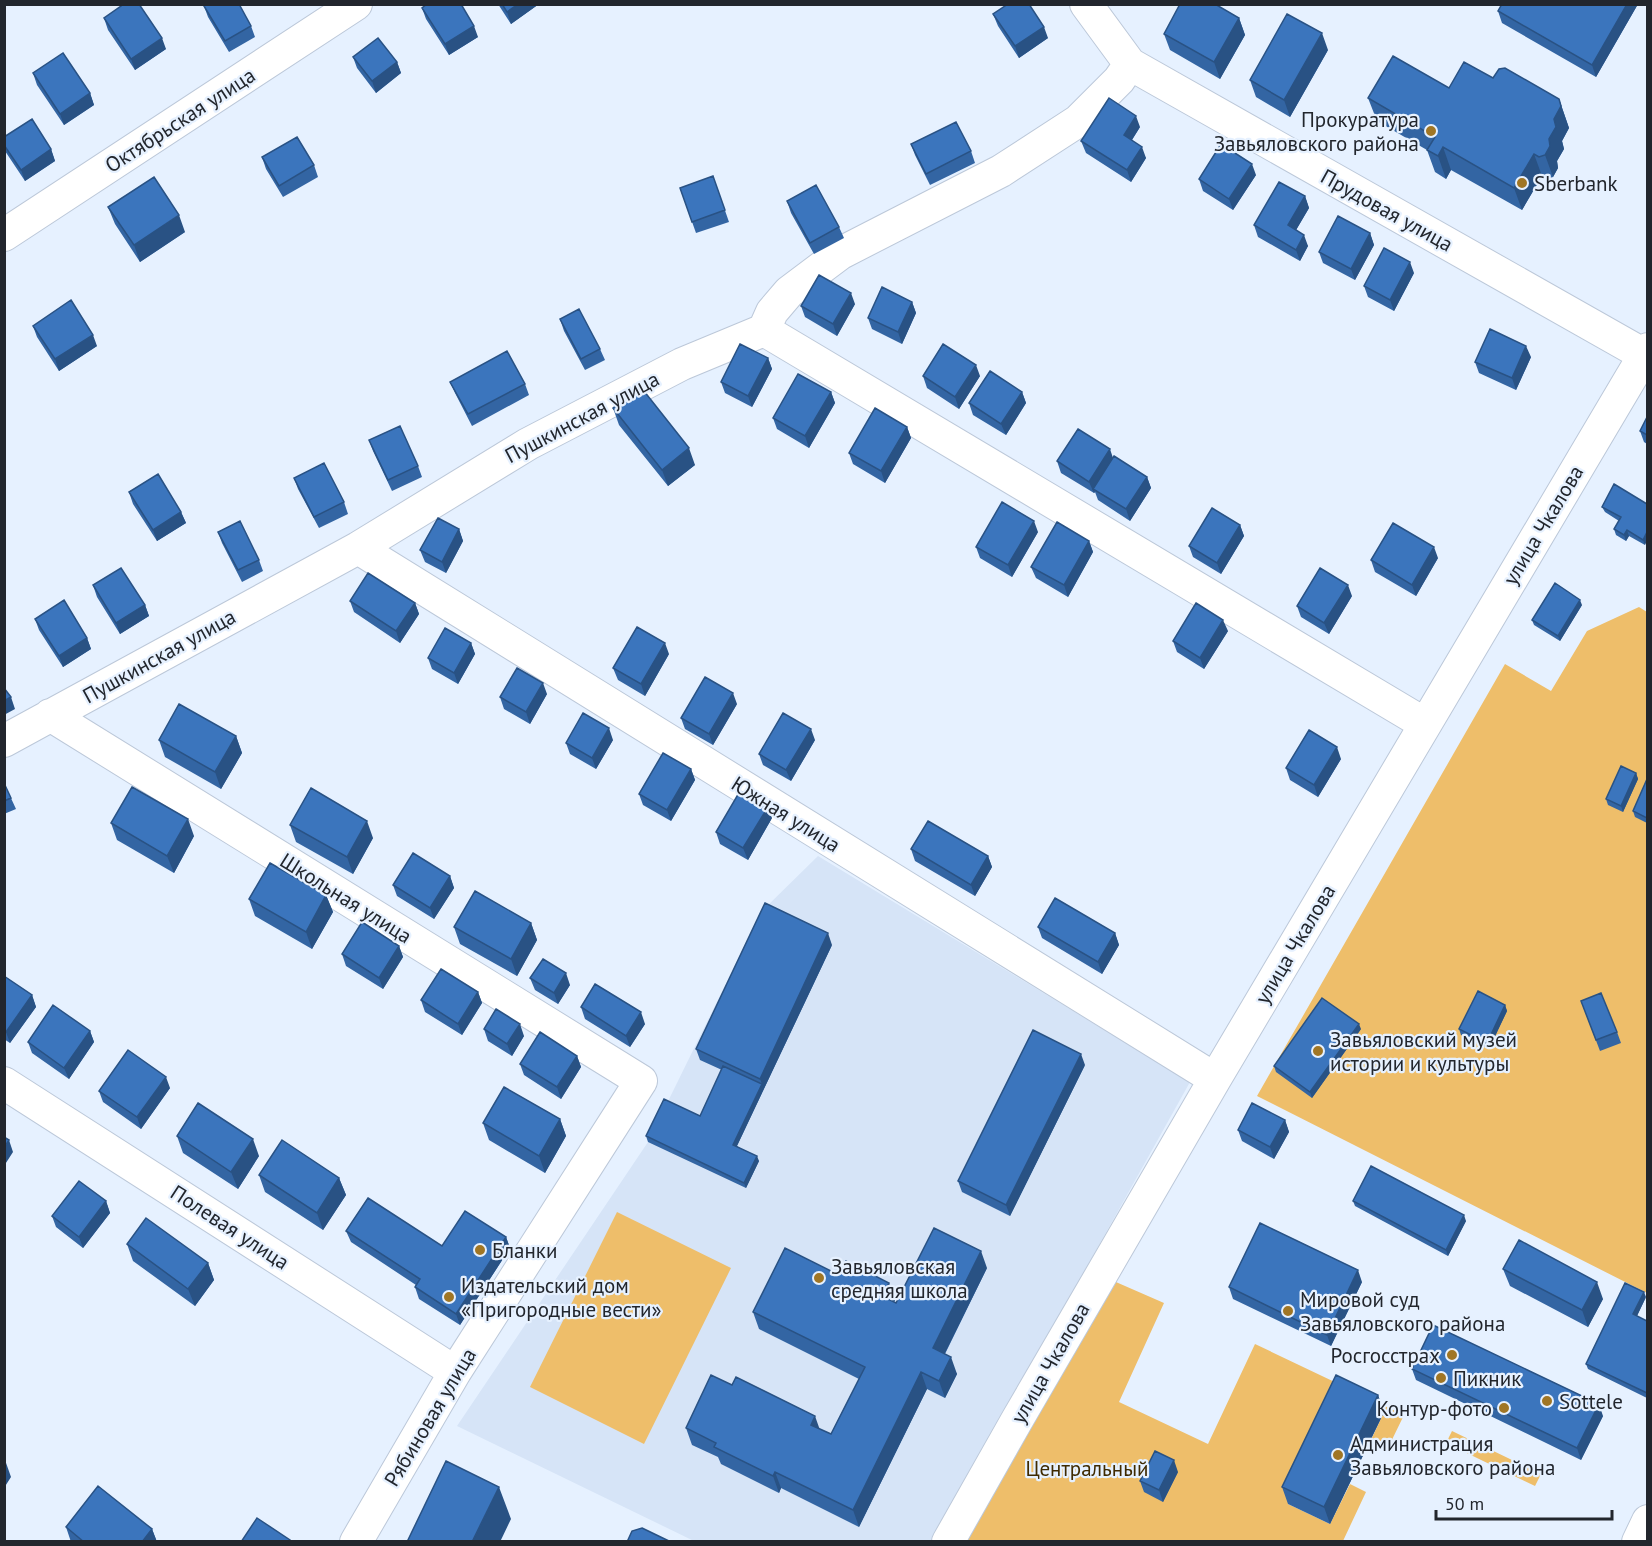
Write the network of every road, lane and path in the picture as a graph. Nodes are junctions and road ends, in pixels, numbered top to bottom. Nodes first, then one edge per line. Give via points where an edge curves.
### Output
1 (356, 4) edge
2 (1086, 4) edge
3 (1130, 64) junction
4 (4, 235) edge
5 (764, 330) junction
6 (1646, 354) edge
7 (358, 548) junction
8 (50, 715) junction
9 (1425, 724) junction
10 (4, 741) edge
11 (1215, 1079) junction
12 (641, 1081) joint
13 (4, 1083) edge
14 (455, 1372) junction
15 (1647, 1521) edge
16 (356, 1542) edge
17 (948, 1542) edge
18 (1638, 1542) edge

1 - 4 street, Октябрьская улица
2 - 3 street, Прудовая улица
3 - 5 street via 1078,121 1002,171 842,253 789,292 772,312
3 - 6 street, Прудовая улица
5 - 7 street, Пушкинская улица via 682,364 528,444
5 - 9 street
6 - 9 street, улица Чкалова
7 - 8 street, Пушкинская улица
7 - 11 street, Южная улица
8 - 10 street, Пушкинская улица
8 - 12 street, Школьная улица
9 - 11 street, улица Чкалова
11 - 17 street, улица Чкалова
12 - 14 street, Рябиновая улица
13 - 14 street, Полевая улица
14 - 16 street, Рябиновая улица
15 - 18 street

